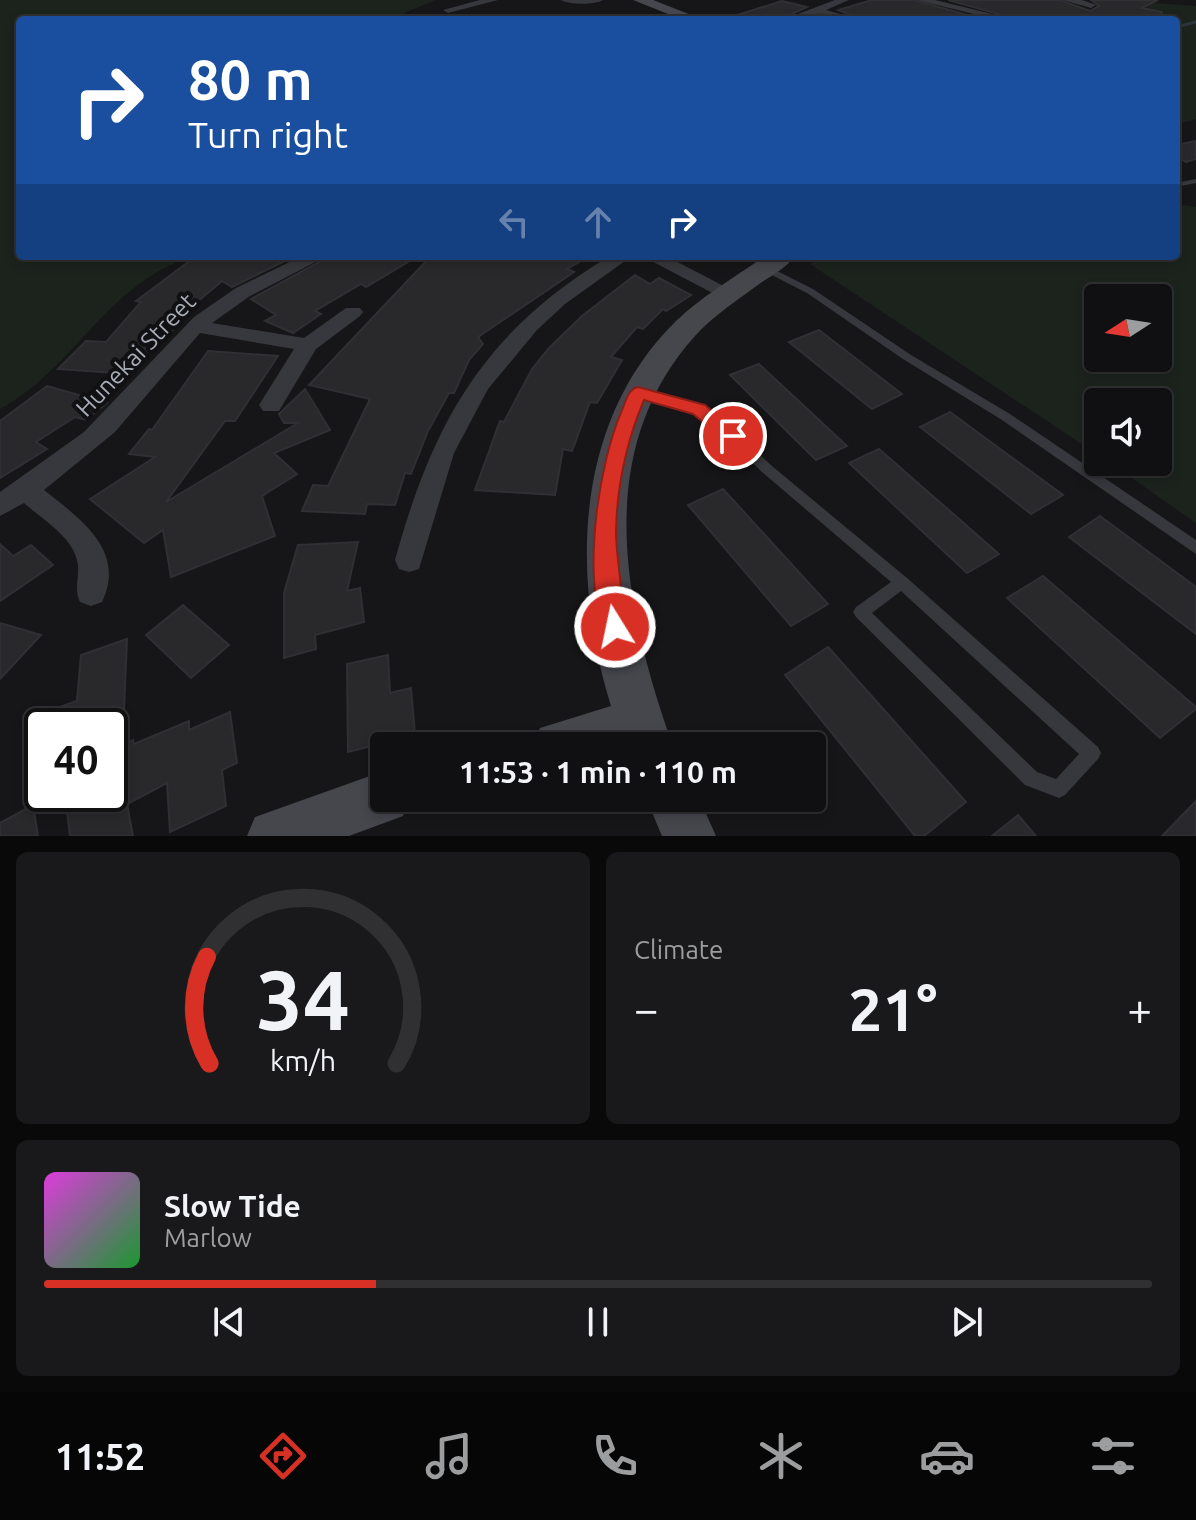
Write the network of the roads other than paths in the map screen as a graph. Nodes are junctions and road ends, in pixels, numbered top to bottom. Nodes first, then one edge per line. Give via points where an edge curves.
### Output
1 (493, 0) edge
2 (566, 0) edge
3 (598, 0) edge
4 (640, 0) edge
5 (844, 0) edge
6 (922, 0) edge
7 (1068, 0) edge
8 (1091, 5) dead end
9 (448, 10) dead end
10 (816, 10) junction
11 (686, 16) edge
12 (799, 16) edge
13 (841, 16) edge
14 (994, 16) edge
15 (309, 260) edge
16 (616, 260) edge
17 (659, 260) edge
18 (773, 262) edge
19 (729, 294) junction
20 (353, 312) dead end
21 (195, 326) junction
22 (308, 345) junction
23 (638, 392) junction
24 (271, 405) dead end
25 (25, 489) junction
26 (0, 505) edge
27 (1196, 548) edge
28 (409, 560) dead end
29 (902, 582) junction
30 (91, 593) dead end
31 (644, 732) edge
32 (369, 807) edge
33 (678, 812) edge
34 (274, 836) edge
35 (689, 836) edge

1 - 9 street
2 - 3 street
4 - 11 street
5 - 10 street
6 - 14 street
7 - 8 street
10 - 12 street
10 - 13 street
15 - 21 street, Hunekai Street via 259,282
16 - 28 street via 554,301 484,378 454,428 428,488
17 - 19 street
18 - 19 street
18 - 27 lane
19 - 23 street via 686,329
20 - 22 street
21 - 22 street
21 - 25 street, Hunekai Street via 99,433
22 - 24 street
23 - 29 lane via 712,417
23 - 31 street via 610,480 605,534 609,597 623,670
25 - 26 street, Hunekai Street
25 - 30 street via 88,546 94,567
29 - 29 lane via 861,612 1031,779 1059,789 1092,753
32 - 34 street
33 - 35 street

